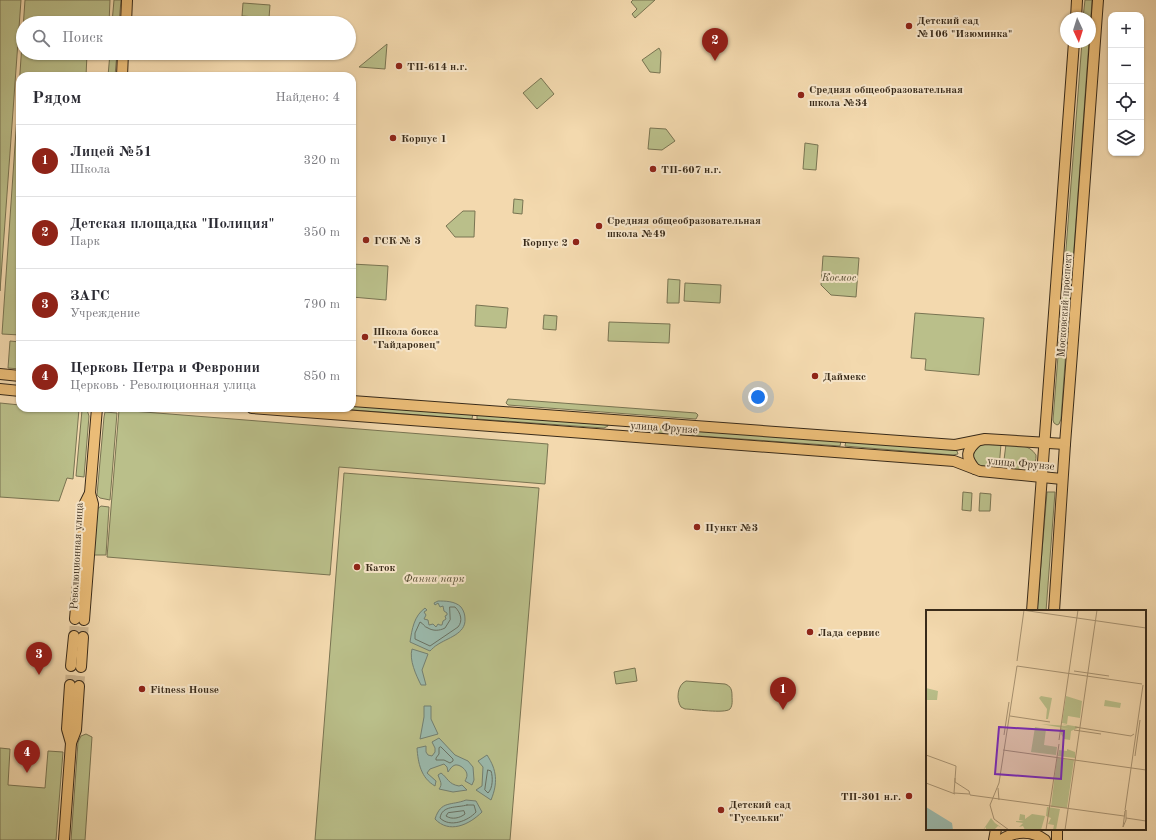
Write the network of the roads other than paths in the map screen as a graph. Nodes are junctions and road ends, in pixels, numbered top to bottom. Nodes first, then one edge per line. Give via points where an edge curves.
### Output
1 (128, 0) edge
2 (1077, 0) edge
3 (1098, 0) edge
4 (1076, 12) edge
5 (127, 16) edge
6 (1074, 48) edge
7 (123, 60) edge
8 (122, 72) edge
9 (0, 374) edge
10 (16, 376) edge
11 (0, 389) edge
12 (16, 390) edge
13 (356, 401) edge
14 (97, 412) edge
15 (311, 412) edge
16 (606, 420) junction
17 (640, 422) junction
18 (605, 434) junction
19 (639, 437) junction
20 (977, 441) junction
21 (1044, 442) junction
22 (1065, 444) junction
23 (955, 445) junction
24 (954, 460) junction
25 (975, 469) junction
26 (1041, 477) junction
27 (1062, 479) junction
28 (1032, 610) edge
29 (1054, 610) edge
30 (80, 620) tunnel mouth
31 (78, 637) tunnel mouth
32 (76, 667) tunnel mouth
33 (75, 686) tunnel mouth
34 (996, 830) edge
35 (64, 840) edge
36 (994, 840) edge
37 (1001, 840) edge
38 (1045, 840) edge

1 - 5 main road
2 - 4 main road
3 - 22 main road, Московский проспект
6 - 21 main road, Московский проспект
7 - 8 main road
9 - 10 main road
11 - 12 main road
13 - 16 main road, улица Фрунзе
14 - 30 main road, Революционная улица via 90,493 93,504
15 - 18 main road, улица Фрунзе
16 - 17 main road, улица Фрунзе
16 - 18 main road via 612,427 610,432
17 - 19 main road via 634,429
17 - 23 main road, улица Фрунзе
18 - 19 main road, улица Фрунзе
19 - 24 main road, улица Фрунзе
20 - 21 main road, улица Фрунзе via 985,439
20 - 23 main road, улица Фрунзе
20 - 25 main road via 969,448 968,455 969,462
21 - 22 main road, улица Фрунзе
21 - 26 main road, Московский проспект
22 - 27 main road, Московский проспект
23 - 24 main road via 962,453 959,459
24 - 25 main road, улица Фрунзе
25 - 26 main road, улица Фрунзе
26 - 27 main road, улица Фрунзе
26 - 28 main road, Московский проспект
27 - 29 main road, Московский проспект
31 - 32 main road
33 - 35 main road via 76,730 71,743
34 - 36 main road
37 - 38 main road via 1007,836 1025,833 1034,834

